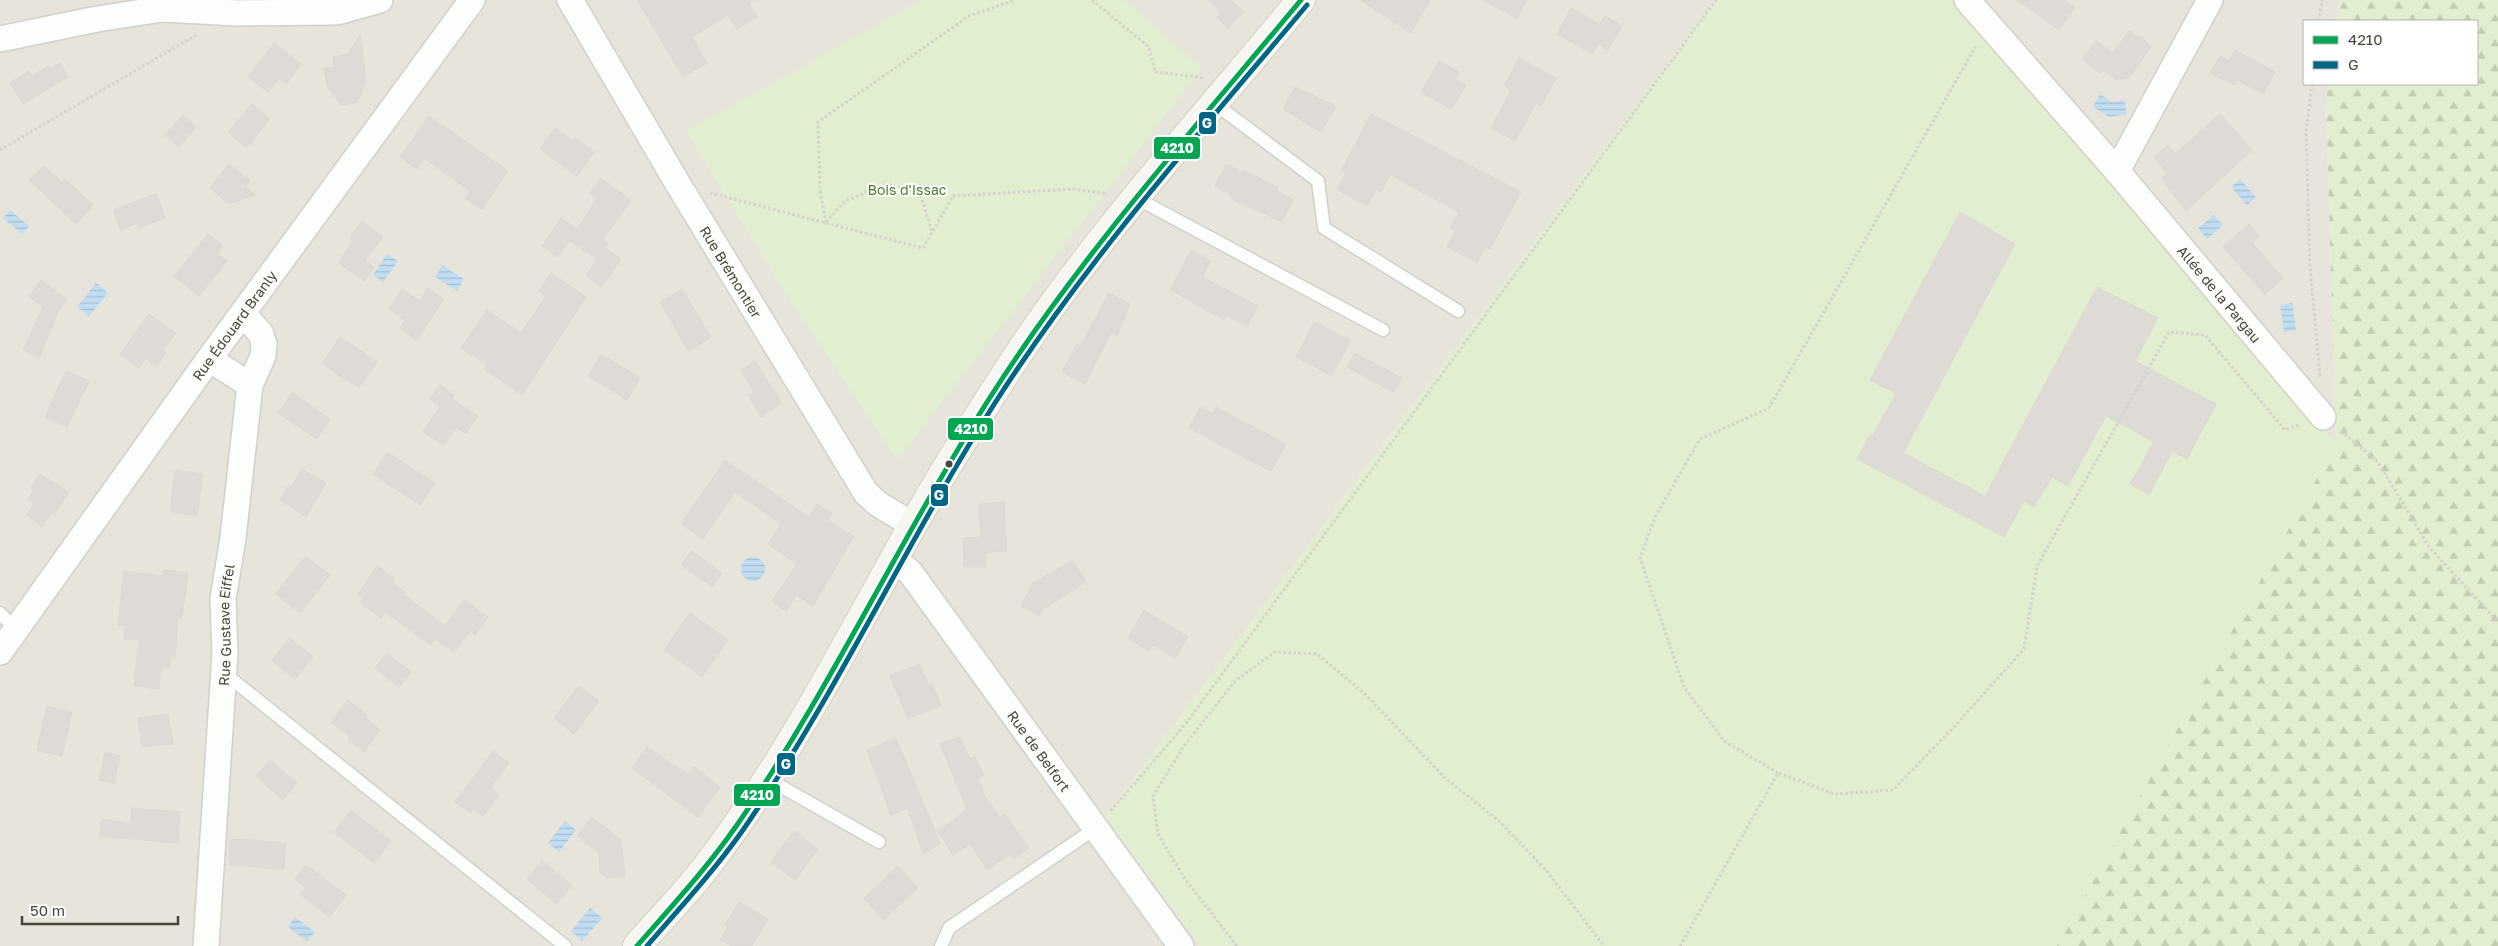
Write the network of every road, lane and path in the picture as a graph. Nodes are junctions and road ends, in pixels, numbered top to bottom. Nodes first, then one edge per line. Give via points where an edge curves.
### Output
1 (380, 0) edge
2 (472, 0) edge
3 (570, 0) edge
4 (1015, 0) edge
5 (1092, 0) edge
6 (1716, 0) edge
7 (1967, 0) edge
8 (2210, 0) edge
9 (2322, 0) edge
10 (1292, 3) edge
11 (95, 10) edge
12 (2319, 20) edge
13 (1988, 25) junction
14 (200, 33) dead end
15 (0, 39) edge
16 (1205, 78) dead end
17 (2312, 85) edge
18 (1215, 104) junction
19 (0, 150) edge
20 (2116, 171) junction
21 (678, 184) junction
22 (1136, 198) junction
23 (826, 223) junction
24 (932, 232) junction
25 (1458, 310) dead end
26 (243, 313) junction
27 (1383, 330) dead end
28 (209, 359) junction
29 (2320, 380) dead end
30 (250, 385) junction
31 (2323, 417) junction
32 (913, 525) junction
33 (893, 559) junction
34 (8, 621) edge
35 (2498, 622) edge
36 (0, 652) edge
37 (224, 673) junction
38 (1778, 773) junction
39 (766, 778) junction
40 (1096, 828) junction
41 (879, 842) dead end
42 (206, 946) edge
43 (566, 946) edge
44 (637, 946) edge
45 (941, 946) edge
46 (1181, 946) edge
47 (1237, 946) edge
48 (1604, 946) edge
49 (1680, 946) edge

1 - 11 street via 337,12
2 - 26 street, Rue Édouard Branly
3 - 21 street, Rue Brémontier
4 - 23 path via 969,16 818,122 820,190
5 - 16 path via 1149,48 1154,72
6 - 40 path via 1187,722
7 - 13 street, Allée de la Pargau
8 - 20 street
9 - 12 path
10 - 18 main road
11 - 15 street
13 - 20 street, Allée de la Pargau
13 - 38 path via 1769,408 1700,439 1655,517 1640,558 1684,687 1724,742
14 - 19 path
17 - 29 path via 2306,133 2310,267
18 - 22 main road
18 - 25 lane via 1318,181 1324,228
20 - 31 street, Allée de la Pargau
21 - 23 path
21 - 32 street, Rue Brémontier via 866,493
22 - 24 path via 1072,189 952,196
22 - 27 lane
22 - 32 main road via 1049,309 1003,377
23 - 24 path via 923,248
23 - 24 path via 844,201 887,184 920,193
26 - 28 street, Rue Édouard Branly
26 - 30 street, Rue Gustave Eiffel via 261,334 264,344 263,356
28 - 30 street
28 - 34 street, Rue Édouard Branly
30 - 37 street, Rue Gustave Eiffel via 224,599
31 - 35 path via 2378,462 2429,546
31 - 38 path via 2285,430 2205,335 2170,332 2037,566 2024,648 1973,706 1893,790 1835,794
32 - 33 main road
33 - 39 main road via 814,703
33 - 40 street, Rue de Belfort via 910,572
34 - 36 street, Rue Édouard Branly
37 - 42 street, Rue Gustave Eiffel
37 - 43 lane
38 - 49 path
39 - 41 lane
39 - 44 main road via 709,863
40 - 45 lane via 949,928
40 - 46 street, Rue de Belfort
47 - 48 path via 1185,879 1158,834 1152,796 1184,746 1235,681 1275,652 1317,654 1365,694 1446,778 1499,821 1546,870

